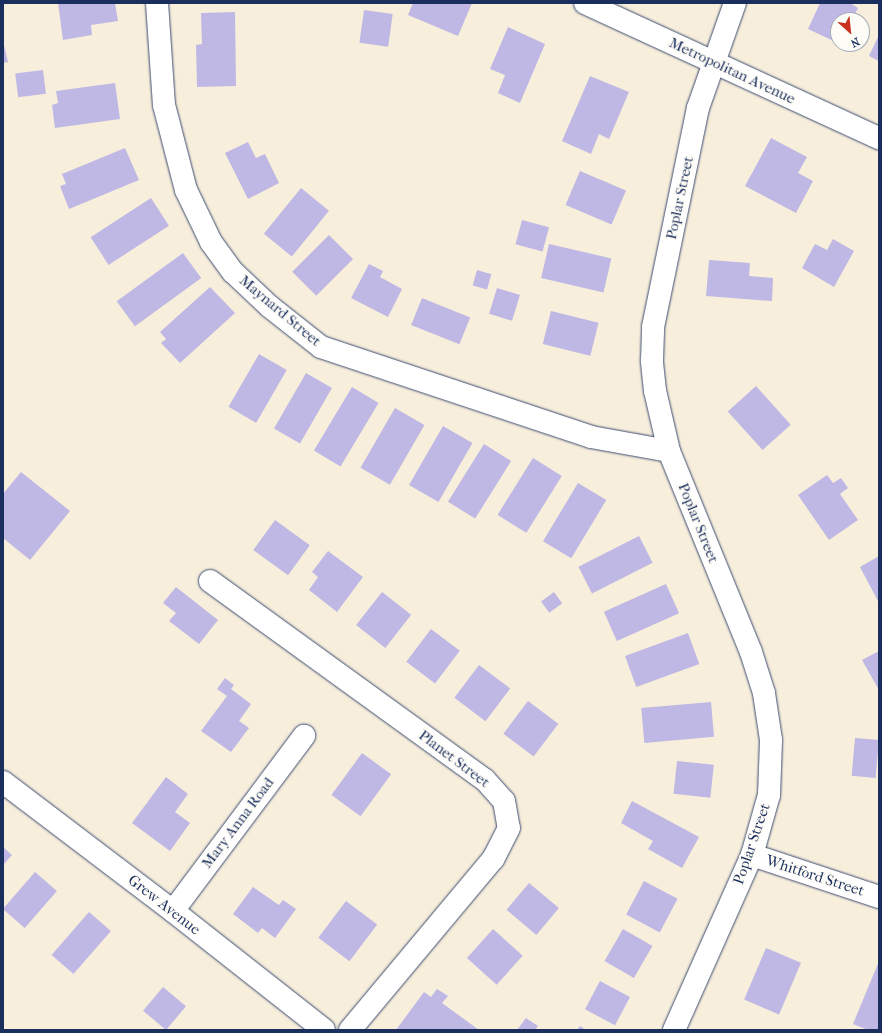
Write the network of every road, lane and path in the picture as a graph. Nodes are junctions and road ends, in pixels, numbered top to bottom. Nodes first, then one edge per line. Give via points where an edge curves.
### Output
1 (157, 3) edge
2 (585, 3) edge
3 (735, 3) edge
4 (713, 63) junction
5 (879, 138) edge
6 (669, 451) junction
7 (210, 581) dead end
8 (304, 736) dead end
9 (3, 782) edge
10 (752, 855) junction
11 (879, 897) edge
12 (173, 911) junction
13 (324, 1030) edge
14 (350, 1030) edge
15 (674, 1030) edge

1 - 6 street, Maynard Street via 164,105 186,190 211,242 233,272 269,306 321,347 591,437
2 - 4 street, Metropolitan Avenue
3 - 4 street, Poplar Street
4 - 5 street, Metropolitan Avenue
4 - 6 street, Poplar Street via 698,108 653,327 652,360 655,391
6 - 10 street, Poplar Street via 751,652 764,693 771,740 769,795
7 - 14 street, Planet Street via 485,780 504,800 509,828 493,859
8 - 12 street, Mary Anna Road
9 - 12 street, Grew Avenue
10 - 11 street, Whitford Street
10 - 15 street, Poplar Street
12 - 13 street, Grew Avenue

